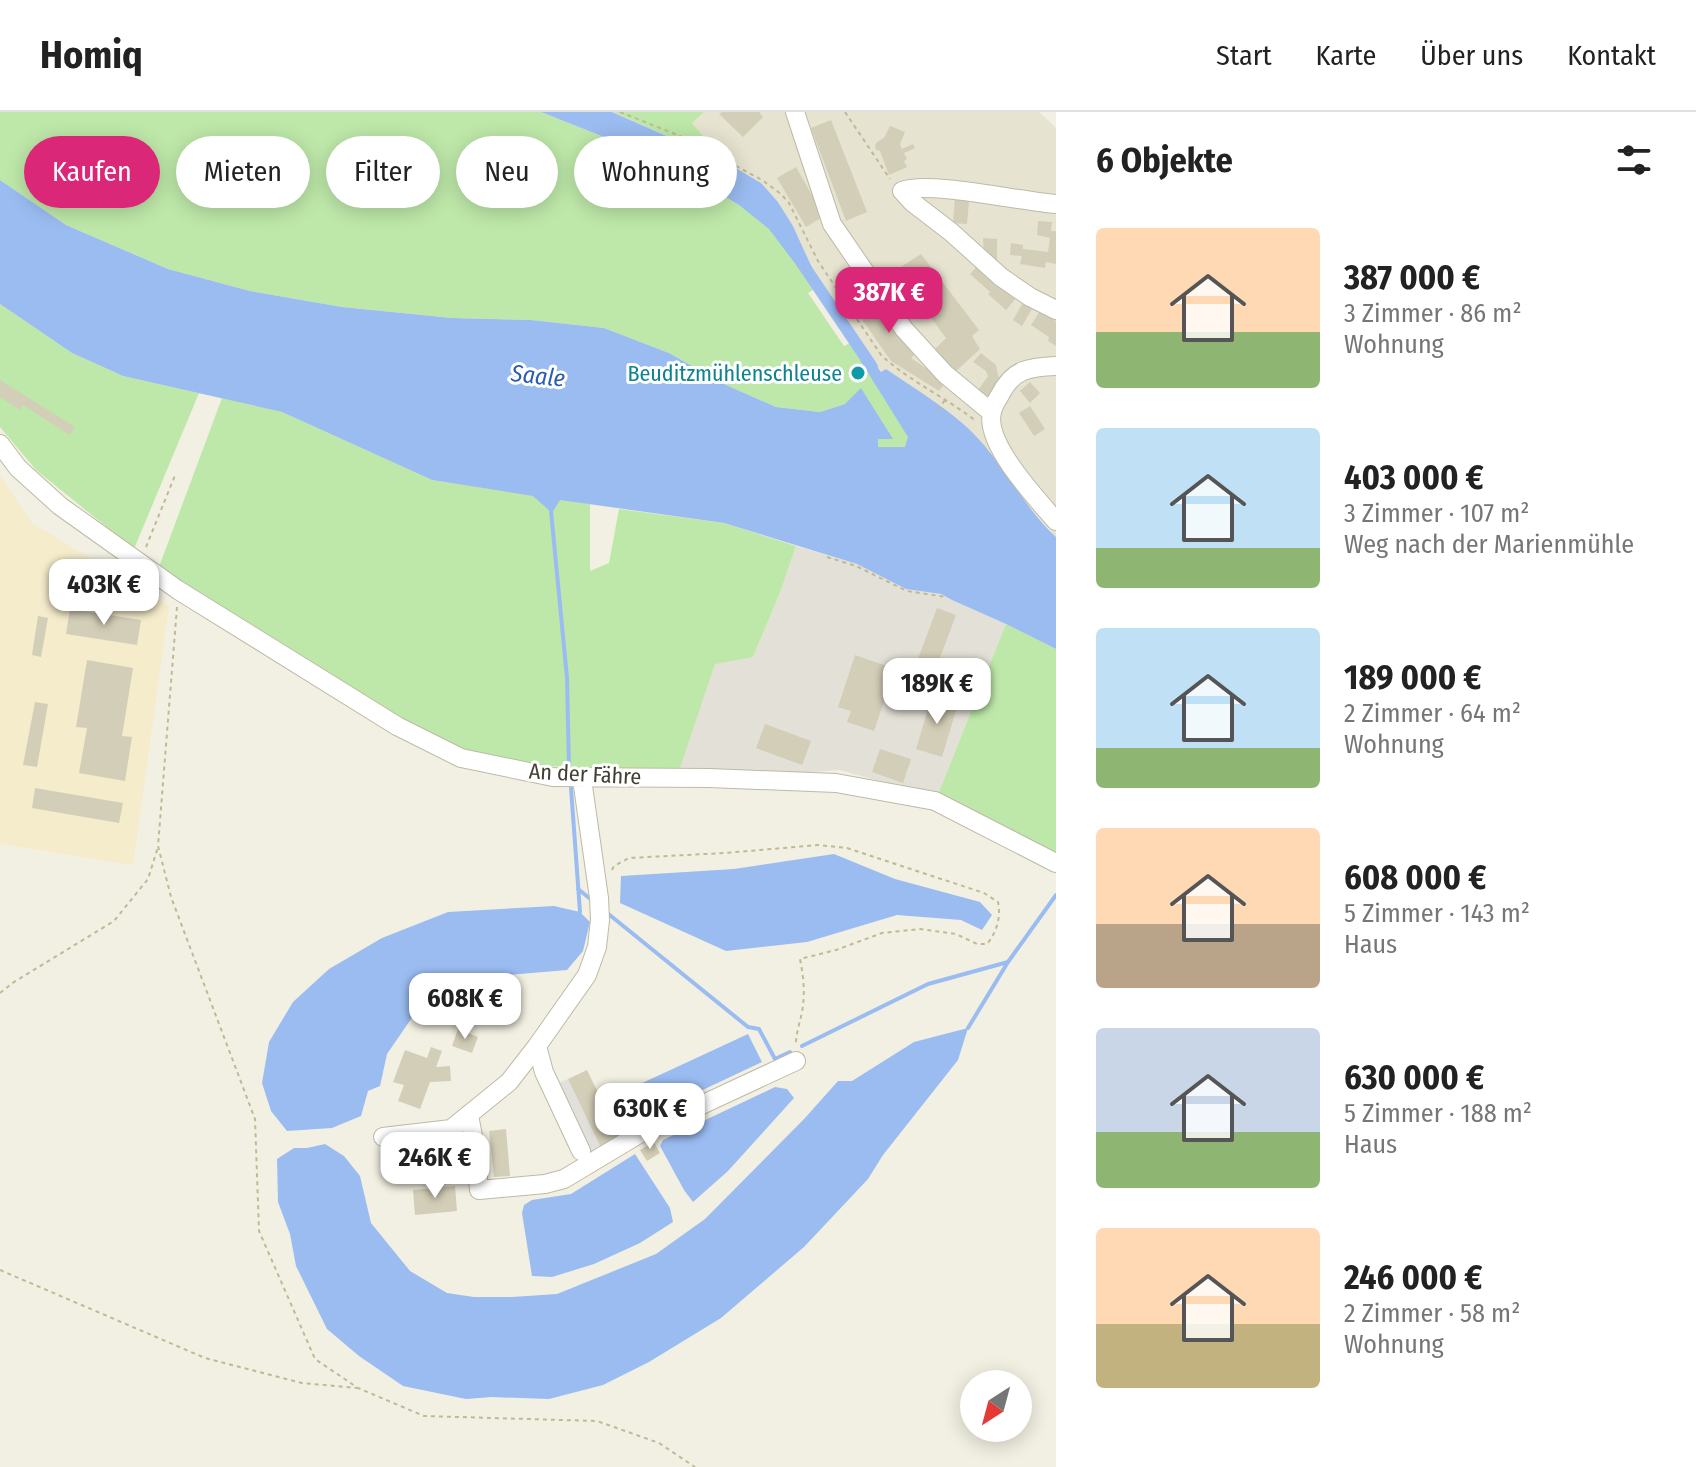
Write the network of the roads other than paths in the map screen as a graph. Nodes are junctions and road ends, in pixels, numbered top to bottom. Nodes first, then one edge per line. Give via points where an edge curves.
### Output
1 (795, 112) edge
2 (1056, 204) edge
3 (1056, 310) edge
4 (1056, 366) edge
5 (991, 412) junction
6 (0, 444) edge
7 (1056, 521) edge
8 (582, 779) junction
9 (1056, 863) edge
10 (537, 1046) junction
11 (796, 1061) road end
12 (469, 1115) junction
13 (383, 1137) dead end
14 (581, 1151) dead end

1 - 5 street via 832,224 904,329 945,374
2 - 3 street via 939,189 902,191 1001,277
4 - 5 street via 1012,376
5 - 7 street via 992,434
6 - 8 street, An der Fähre via 60,506 139,563 397,726 461,758
8 - 9 street, An der Fähre via 836,783 935,801
8 - 10 street via 599,904 597,947 587,975
10 - 12 street via 509,1082
10 - 14 street
11 - 12 street via 545,1184 479,1190
12 - 13 street via 451,1129

